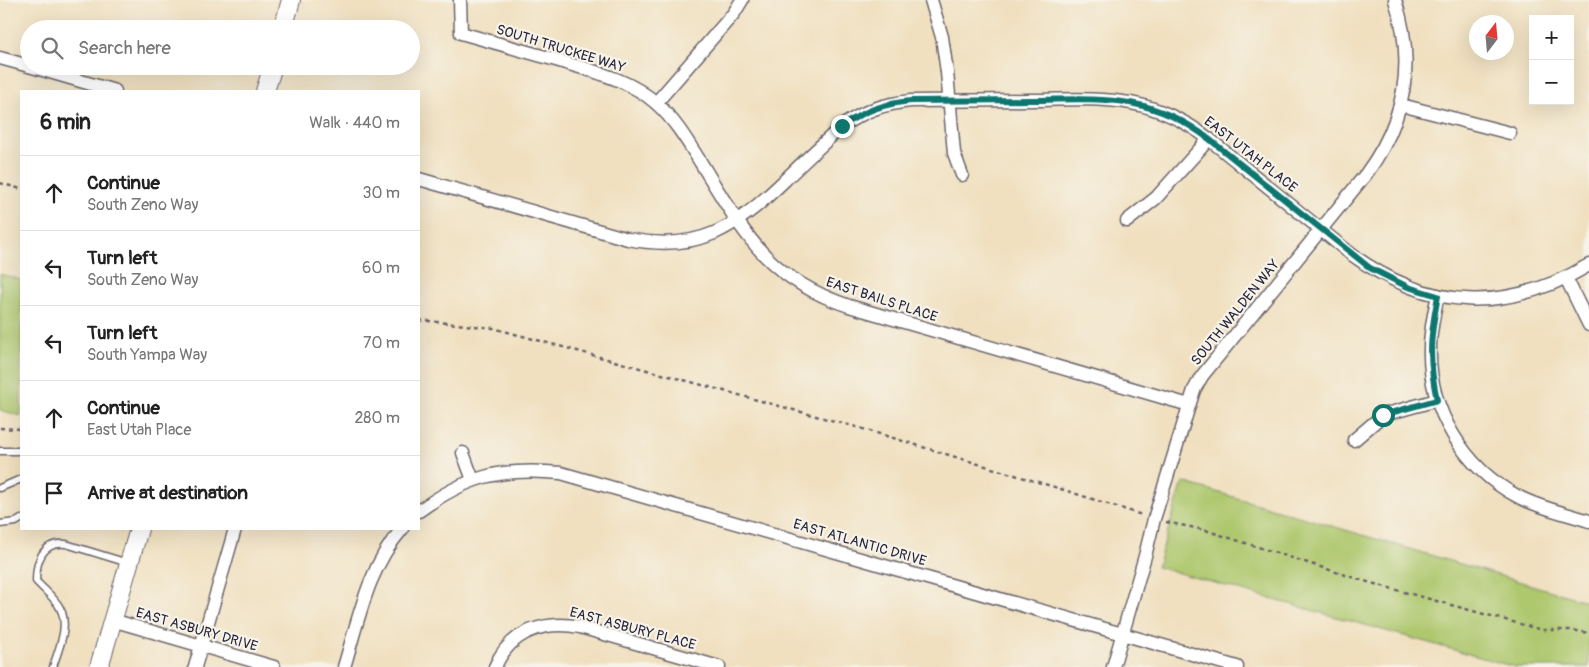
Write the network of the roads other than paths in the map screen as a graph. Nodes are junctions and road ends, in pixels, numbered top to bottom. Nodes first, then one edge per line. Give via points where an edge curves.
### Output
1 (291, 0) edge
2 (460, 0) edge
3 (742, 0) edge
4 (931, 0) edge
5 (1395, 0) edge
6 (285, 20) edge
7 (0, 58) edge
8 (20, 64) edge
9 (60, 75) edge
10 (269, 75) edge
11 (112, 90) edge
12 (265, 90) edge
13 (948, 101) junction
14 (656, 103) junction
15 (1400, 106) junction
16 (1510, 133) dead end
17 (1209, 139) junction
18 (962, 175) dead end
19 (420, 179) edge
20 (1127, 220) dead end
21 (737, 222) junction
22 (1321, 230) junction
23 (1589, 265) edge
24 (1566, 278) junction
25 (1438, 296) junction
26 (1589, 325) edge
27 (1437, 400) junction
28 (1189, 405) junction
29 (1354, 440) dead end
30 (0, 451) edge
31 (20, 451) edge
32 (463, 453) dead end
33 (20, 479) edge
34 (472, 480) junction
35 (0, 488) edge
36 (420, 510) edge
37 (20, 520) edge
38 (1589, 521) edge
39 (0, 524) edge
40 (139, 530) edge
41 (235, 530) edge
42 (401, 530) edge
43 (129, 564) junction
44 (112, 620) junction
45 (1123, 634) junction
46 (201, 646) junction
47 (53, 667) edge
48 (99, 667) edge
49 (195, 667) edge
50 (274, 667) edge
51 (344, 667) edge
52 (495, 667) edge
53 (719, 667) edge
54 (1113, 667) edge
55 (1237, 667) edge

1 - 6 street
2 - 14 street, SOUTH TRUCKEE WAY via 461,33 611,76
3 - 14 street
4 - 13 street via 942,37
5 - 15 street, SOUTH WALDEN WAY via 1406,59
7 - 8 street
9 - 11 street
10 - 12 street
13 - 17 street, EAST UTAH PLACE via 1124,101 1169,114
13 - 18 street via 954,153
13 - 21 street, EAST UTAH PLACE via 891,103 857,116
14 - 21 street, SOUTH TRUCKEE WAY via 683,135
15 - 16 street
15 - 22 street, SOUTH WALDEN WAY via 1377,159
17 - 20 street via 1156,198
17 - 22 street, EAST UTAH PLACE
19 - 21 street via 628,240 681,242 703,237
21 - 28 street, EAST BAILS PLACE via 777,268 805,288 830,300
22 - 25 street, EAST UTAH PLACE via 1357,259 1388,278
22 - 28 street, SOUTH WALDEN WAY via 1202,376
23 - 24 street, EAST UTAH PLACE
24 - 25 street, EAST UTAH PLACE via 1541,289 1500,298
24 - 26 street
25 - 27 street via 1430,350
27 - 29 street via 1383,415
27 - 38 street via 1459,445 1488,477 1532,503
28 - 45 street, SOUTH WALDEN WAY
30 - 31 lane
32 - 34 street
33 - 35 lane
34 - 36 street, EAST ATLANTIC DRIVE
34 - 45 street, EAST ATLANTIC DRIVE via 534,470 570,475
37 - 39 lane
40 - 43 street
41 - 46 street
42 - 51 street via 375,569
43 - 44 street
43 - 47 lane via 58,543 49,546 41,555 36,581 61,609 64,622
44 - 46 street, EAST ASBURY DRIVE
44 - 48 street
45 - 54 street, SOUTH WALDEN WAY
45 - 55 street, EAST ATLANTIC DRIVE
46 - 49 street
46 - 50 street, EAST ASBURY DRIVE
52 - 53 street, EAST ASBURY PLACE via 503,652 526,633 540,627 566,624

